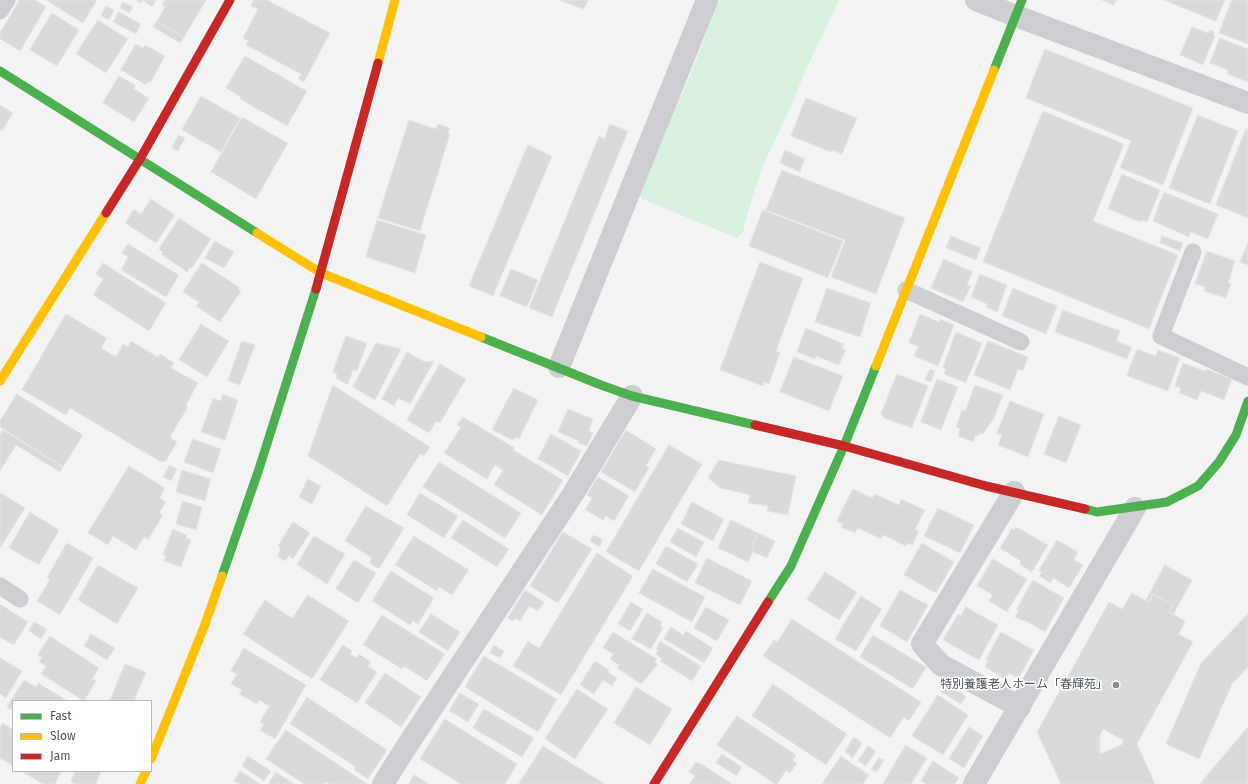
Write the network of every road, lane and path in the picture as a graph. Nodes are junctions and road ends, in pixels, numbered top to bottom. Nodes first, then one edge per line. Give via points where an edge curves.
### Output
1 (7, 0) edge
2 (230, 0) edge
3 (394, 0) edge
4 (707, 0) edge
5 (976, 0) edge
6 (1019, 8) edge
7 (0, 11) edge
8 (0, 71) edge
9 (1248, 103) edge
10 (140, 160) junction
11 (1193, 252) dead end
12 (321, 273) junction
13 (906, 290) junction
14 (1021, 342) dead end
15 (559, 367) junction
16 (1248, 377) edge
17 (0, 381) edge
18 (632, 396) junction
19 (1248, 402) edge
20 (844, 446) junction
21 (1014, 492) junction
22 (1135, 508) junction
23 (0, 586) edge
24 (20, 599) dead end
25 (1020, 707) junction
26 (152, 757) edge
27 (146, 772) edge
28 (140, 784) edge
29 (383, 784) edge
30 (654, 784) edge
31 (974, 784) edge

1 - 7 lane
2 - 10 street
3 - 12 street
4 - 15 street
5 - 6 street
6 - 9 street
6 - 13 street
8 - 10 street
10 - 12 street
10 - 17 street
11 - 16 lane via 1161,336
12 - 15 street
12 - 26 street via 259,469 204,627
13 - 14 lane
13 - 20 street
15 - 18 street
18 - 20 street
18 - 29 street via 573,494
19 - 22 street via 1236,435 1219,462 1198,486 1167,502
20 - 21 street
20 - 30 street via 791,566
21 - 22 street via 1097,512
21 - 25 street via 922,644 941,665
22 - 25 street
23 - 24 lane
25 - 31 street
27 - 28 street

